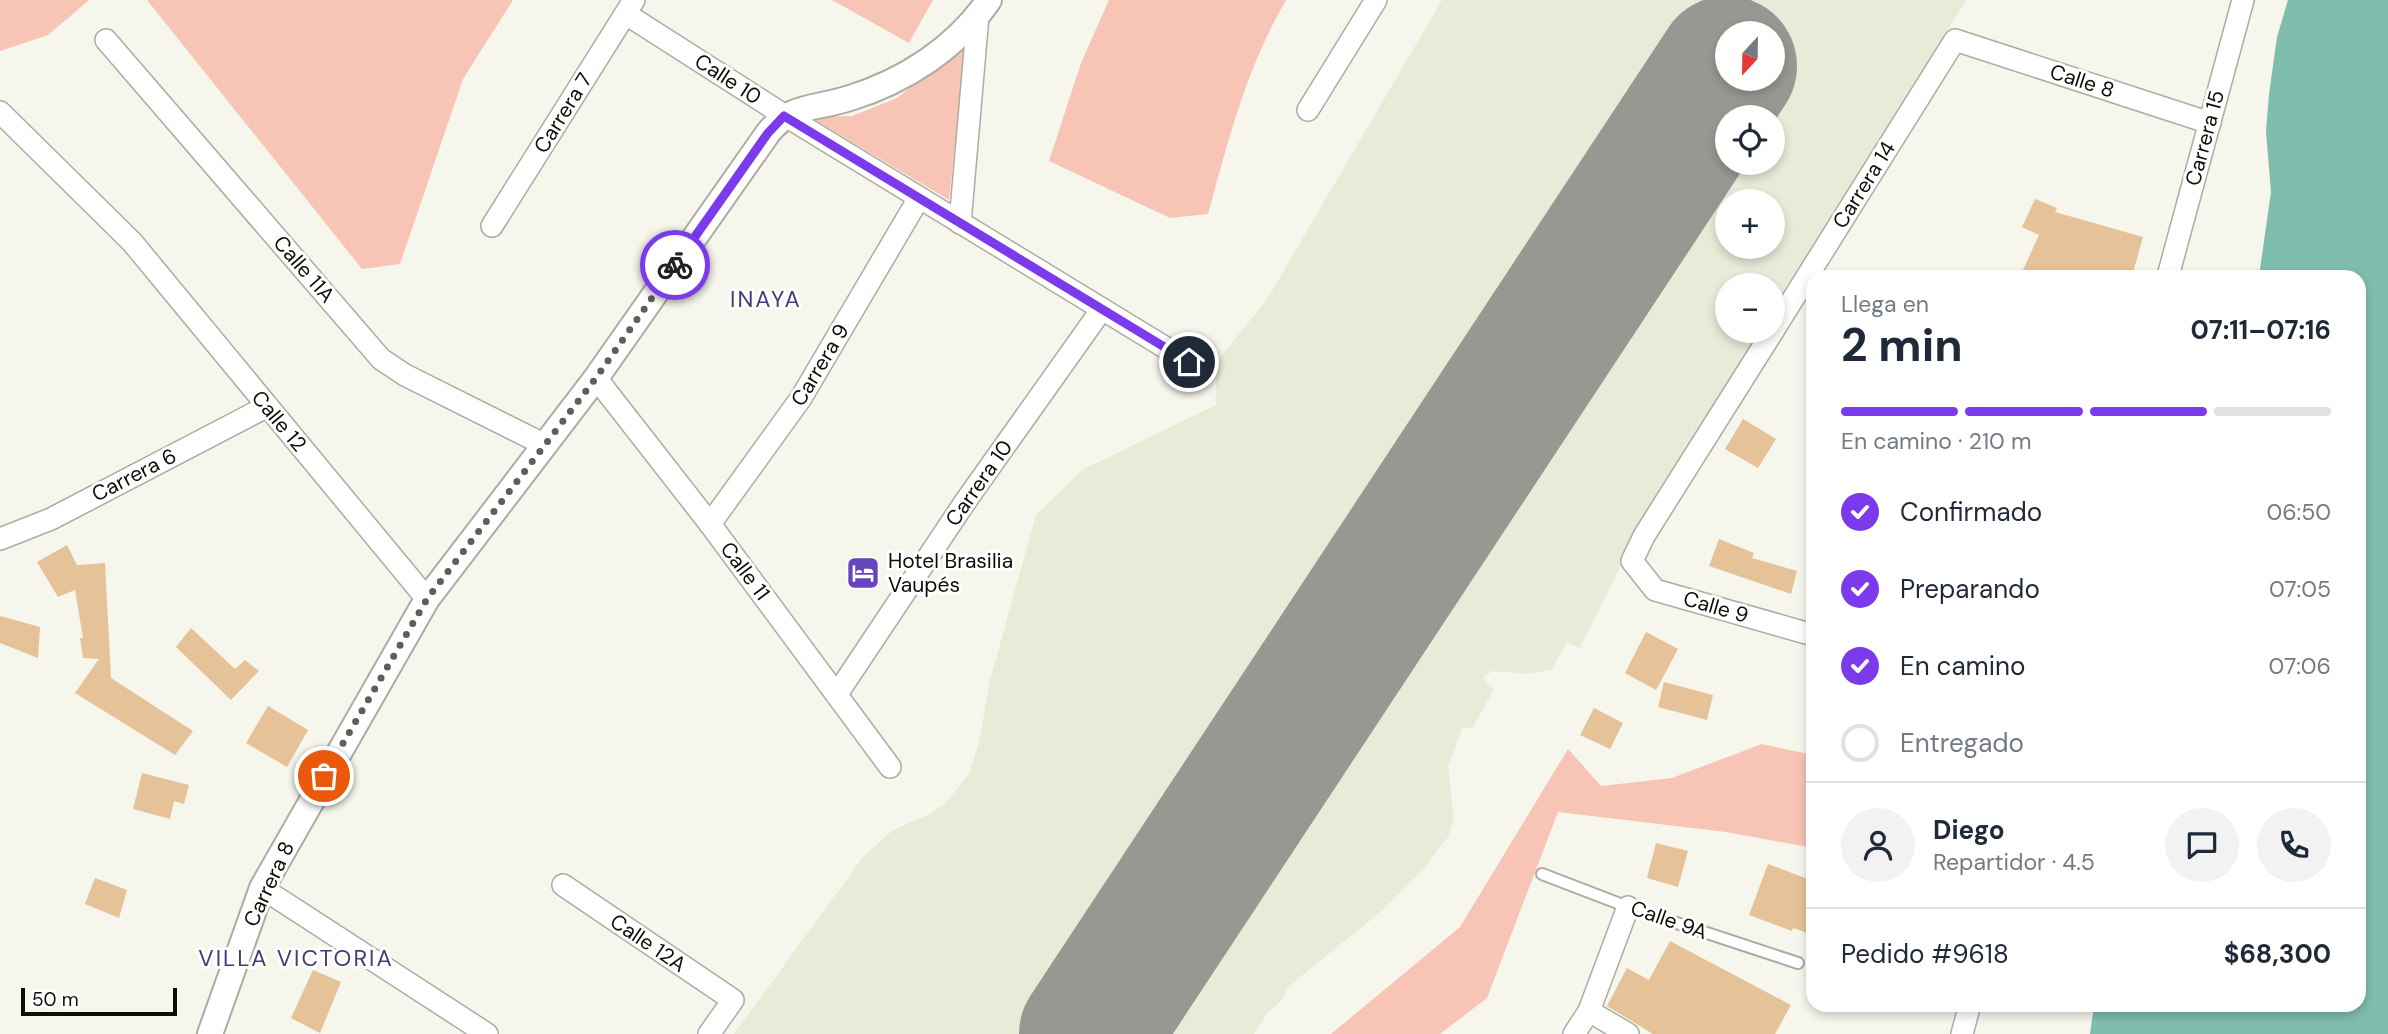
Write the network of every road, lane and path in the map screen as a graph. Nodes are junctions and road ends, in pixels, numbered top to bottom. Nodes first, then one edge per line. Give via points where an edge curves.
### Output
1 (1376, 0) edge
2 (2243, 0) edge
3 (630, 7) edge
4 (984, 8) edge
5 (106, 40) dead end
6 (1955, 40) joint
7 (1308, 110) dead end
8 (0, 112) edge
9 (784, 116) junction
10 (2210, 123) junction
11 (919, 198) junction
12 (960, 223) junction
13 (492, 226) dead end
14 (1811, 270) edge
15 (2170, 270) edge
16 (1806, 278) edge
17 (1102, 309) junction
18 (1785, 312) edge
19 (1765, 343) edge
20 (1189, 362) dead end
21 (596, 378) junction
22 (266, 407) junction
23 (545, 445) junction
24 (710, 524) junction
25 (0, 539) edge
26 (1632, 561) joint
27 (427, 599) junction
28 (1806, 633) edge
29 (837, 694) junction
30 (890, 767) dead end
31 (1542, 874) dead end
32 (563, 886) dead end
33 (262, 888) junction
34 (1628, 907) junction
35 (1798, 963) dead end
36 (1589, 1011) junction
37 (1968, 1012) edge
38 (210, 1034) edge
39 (487, 1034) edge
40 (709, 1034) edge
41 (1574, 1034) edge
42 (1628, 1034) edge
43 (1962, 1034) edge

1 - 7 street
2 - 10 street, Carrera 15
3 - 9 street, Calle 10
3 - 13 street, Carrera 7
4 - 9 street via 957,39 894,81
4 - 12 street
5 - 23 street, Calle 11A via 381,359
6 - 10 street, Calle 8
6 - 14 street, Carrera 14
8 - 22 street, Calle 12 via 132,242
9 - 11 street, Calle 10
9 - 21 street, Carrera 8
10 - 15 street, Carrera 15
11 - 12 street, Calle 10
11 - 24 street, Carrera 9 via 801,398
12 - 17 street, Calle 10
16 - 18 street, Carrera 14
17 - 20 street, Calle 10
17 - 29 street, Carrera 10
19 - 26 street, Carrera 14
21 - 23 street, Carrera 8
21 - 24 street, Calle 11
22 - 25 street, Carrera 6 via 51,519
22 - 27 street, Calle 12
23 - 27 street, Carrera 8
24 - 29 street, Calle 11
26 - 28 street, Calle 9 via 1655,590
27 - 33 street, Carrera 8
29 - 30 street, Calle 11
31 - 34 lane, Calle 9A
32 - 40 street, Calle 12A via 733,1000
33 - 38 street, Carrera 8
33 - 39 street
34 - 35 lane, Calle 9A
34 - 36 street
36 - 41 street
36 - 42 street
37 - 43 street

